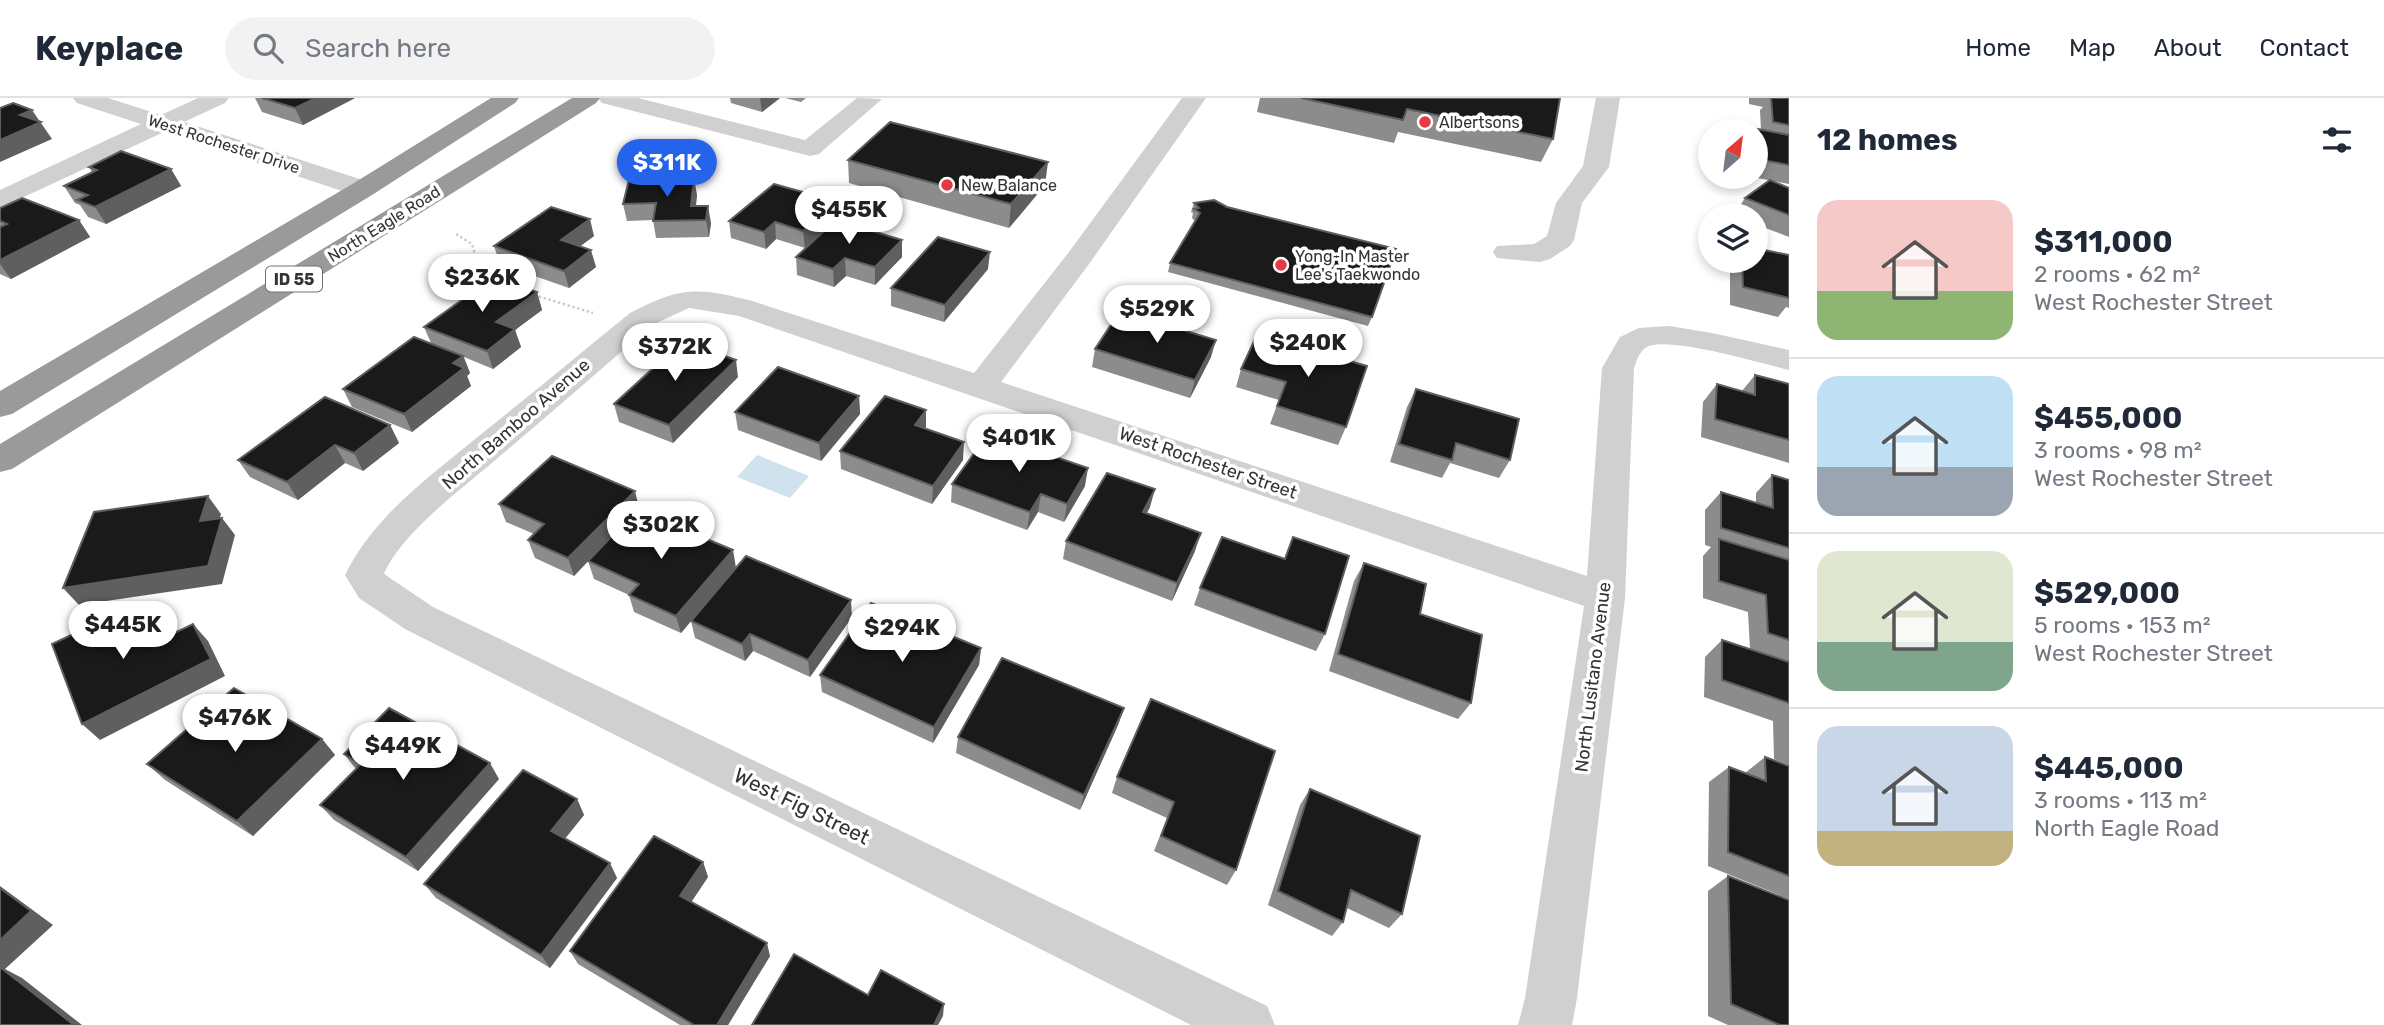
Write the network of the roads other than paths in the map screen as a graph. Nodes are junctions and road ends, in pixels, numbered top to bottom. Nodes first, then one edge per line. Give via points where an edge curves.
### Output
1 (85, 98) edge
2 (217, 98) edge
3 (507, 98) edge
4 (589, 98) edge
5 (610, 98) edge
6 (1194, 98) edge
7 (1608, 98) edge
8 (870, 99) edge
9 (162, 124) junction
10 (363, 189) junction
11 (0, 200) edge
12 (1507, 252) dead end
13 (689, 299) joint
14 (1789, 360) edge
15 (981, 386) junction
16 (0, 406) edge
17 (0, 460) edge
18 (365, 575) joint
19 (1605, 598) junction
20 (1248, 1025) edge
21 (1545, 1025) edge

1 - 9 street, West Rochester Drive
2 - 9 street
3 - 10 highway, ID 55
4 - 17 highway, North Eagle Road / ID 55
5 - 8 street via 810,149
6 - 15 street
7 - 12 street via 1596,167 1569,203 1560,240 1540,253
9 - 10 street, West Rochester Drive
9 - 11 street
10 - 16 highway, ID 55
13 - 15 street, West Rochester Street via 749,309
13 - 18 street, North Bamboo Avenue via 634,324 397,527 373,556
14 - 19 street, North Lusitano Avenue via 1677,337 1641,337 1627,346 1618,368
15 - 19 street, West Rochester Street
18 - 20 street, West Fig Street via 373,587 419,618
19 - 21 street, North Lusitano Avenue

